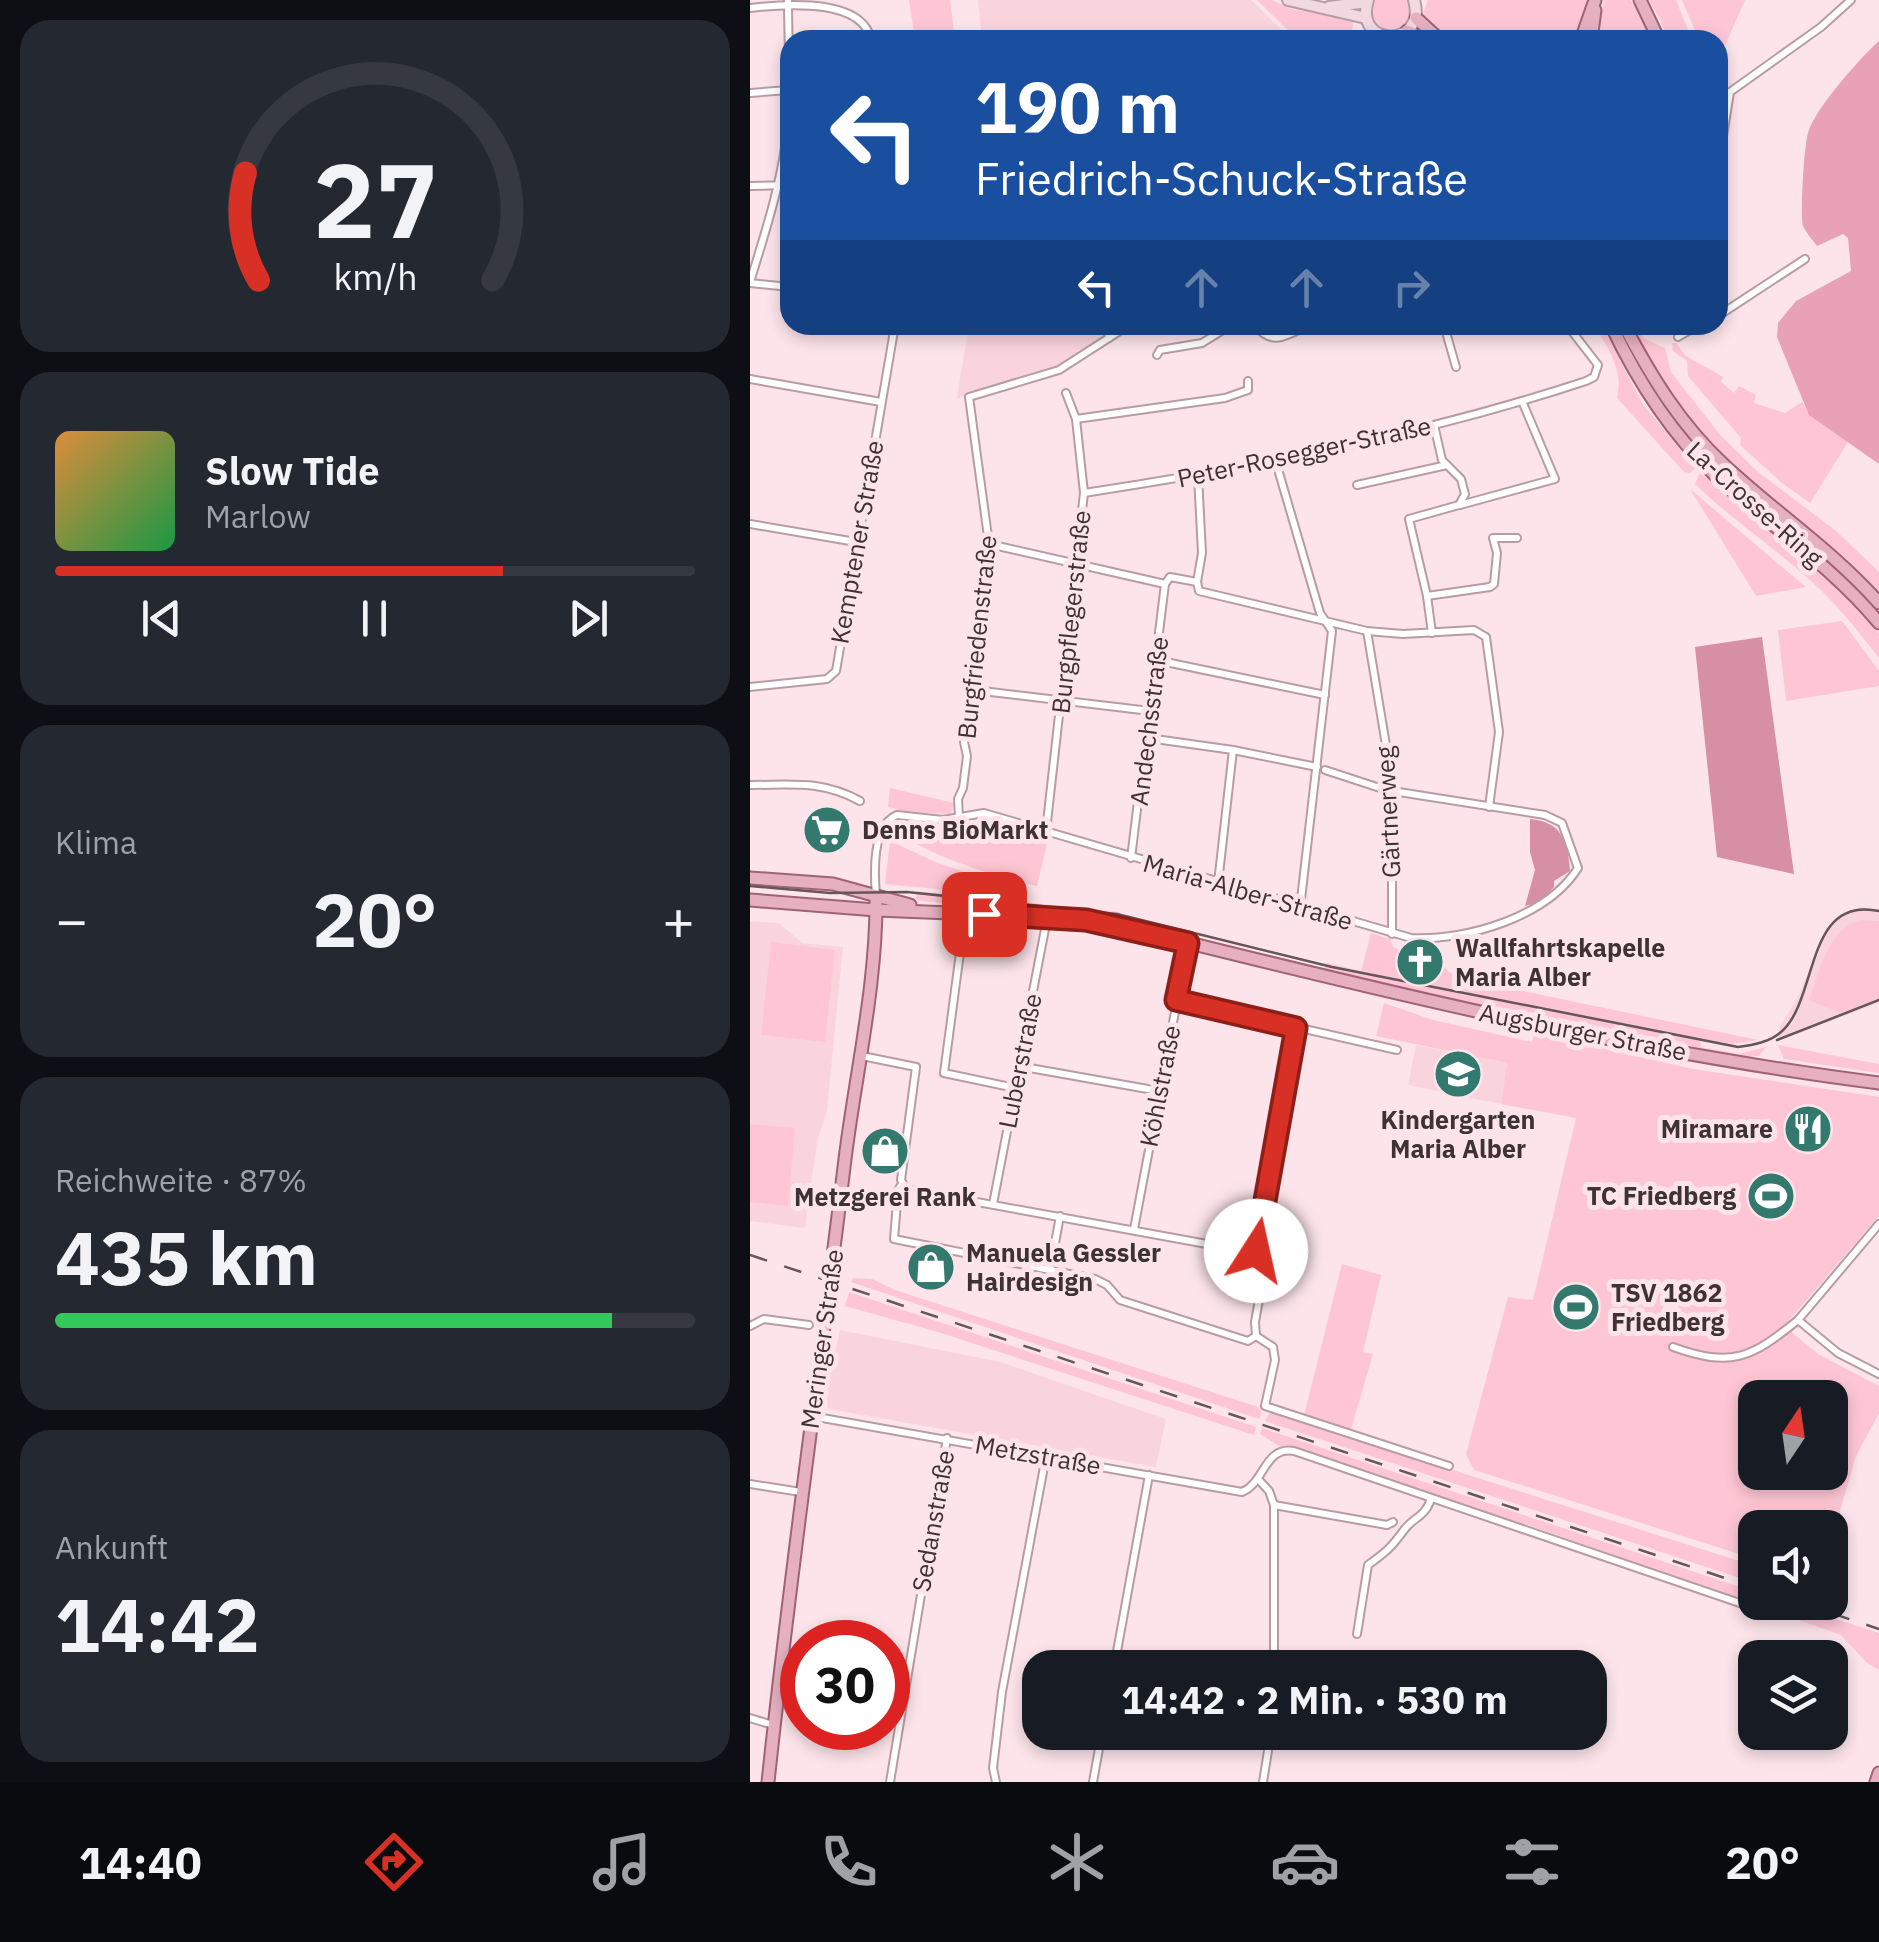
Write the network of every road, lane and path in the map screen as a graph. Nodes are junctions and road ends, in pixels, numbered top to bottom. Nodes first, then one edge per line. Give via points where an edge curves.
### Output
1 (1288, 0) edge
2 (1414, 0) edge
3 (1596, 0) edge
4 (1640, 0) edge
5 (1851, 0) edge
6 (1368, 1) edge
7 (788, 2) edge
8 (750, 8) edge
9 (1323, 8) junction
10 (1366, 18) junction
11 (1416, 18) junction
12 (788, 30) edge
13 (869, 30) edge
14 (1373, 30) edge
15 (1408, 30) edge
16 (1429, 30) edge
17 (1585, 30) edge
18 (1592, 30) edge
19 (1654, 30) edge
20 (780, 91) edge
21 (750, 93) edge
22 (1728, 105) edge
23 (780, 176) edge
24 (779, 183) junction
25 (750, 186) edge
26 (1806, 259) dead end
27 (750, 282) edge
28 (780, 286) edge
29 (1728, 310) edge
30 (893, 335) edge
31 (1109, 335) edge
32 (1114, 335) edge
33 (1215, 335) edge
34 (1262, 335) edge
35 (1288, 335) edge
36 (1447, 335) edge
37 (1575, 335) edge
38 (1617, 335) edge
39 (1630, 335) edge
40 (1681, 335) edge
41 (1678, 337) dead end
42 (1110, 338) junction
43 (1157, 355) dead end
44 (1456, 367) dead end
45 (750, 380) edge
46 (1248, 381) dead end
47 (1066, 393) dead end
48 (1522, 401) junction
49 (881, 402) junction
50 (1076, 419) junction
51 (1434, 425) junction
52 (1275, 460) junction
53 (1446, 465) junction
54 (1198, 476) junction
55 (1358, 485) dead end
56 (1084, 494) junction
57 (1459, 506) junction
58 (750, 524) edge
59 (1517, 538) dead end
60 (856, 542) junction
61 (989, 544) junction
62 (1078, 562) junction
63 (1197, 582) junction
64 (1165, 584) junction
65 (1427, 596) junction
66 (1879, 603) edge
67 (1879, 623) edge
68 (1328, 624) junction
69 (1368, 631) junction
70 (1432, 634) junction
71 (1156, 660) junction
72 (750, 687) edge
73 (974, 690) junction
74 (1325, 695) junction
75 (1062, 701) junction
76 (1150, 711) junction
77 (1148, 738) junction
78 (1234, 750) junction
79 (1321, 768) junction
80 (750, 785) edge
81 (1392, 792) junction
82 (860, 801) dead end
83 (1489, 807) junction
84 (959, 817) junction
85 (1046, 832) junction
86 (1131, 858) junction
87 (750, 878) edge
88 (1218, 883) junction
89 (750, 900) edge
90 (876, 903) junction
91 (1300, 908) junction
92 (966, 914) junction
93 (1047, 917) junction
94 (1392, 934) junction
95 (1188, 943) junction
96 (1176, 1000) junction
97 (1296, 1028) junction
98 (1397, 1050) dead end
99 (862, 1056) junction
100 (1024, 1066) junction
101 (1879, 1083) edge
102 (1020, 1089) junction
103 (1159, 1091) junction
104 (902, 1184) junction
105 (993, 1204) junction
106 (1060, 1216) junction
107 (1879, 1224) edge
108 (1134, 1229) junction
109 (1256, 1251) junction
110 (1050, 1270) junction
111 (1798, 1320) junction
112 (809, 1325) dead end
113 (750, 1326) edge
114 (1256, 1336) junction
115 (1673, 1347) dead end
116 (1879, 1374) edge
117 (812, 1416) junction
118 (947, 1438) junction
119 (1046, 1456) junction
120 (1449, 1466) dead end
121 (1149, 1474) junction
122 (1258, 1479) junction
123 (750, 1484) edge
124 (802, 1492) junction
125 (1430, 1499) junction
126 (1274, 1504) junction
127 (1393, 1522) dead end
128 (1738, 1603) edge
129 (1357, 1634) dead end
130 (1117, 1650) edge
131 (1274, 1650) edge
132 (750, 1718) edge
133 (774, 1725) junction
134 (1099, 1750) edge
135 (1268, 1750) edge
136 (1879, 1772) edge
137 (768, 1782) edge
138 (890, 1782) edge
139 (996, 1782) edge
140 (1094, 1782) edge
141 (1264, 1782) edge
142 (1876, 1782) edge

1 - 9 main road
2 - 11 main road
3 - 17 main road
3 - 18 main road
4 - 19 main road
5 - 22 street via 1730,92
6 - 9 main road
6 - 10 main road
7 - 8 street
7 - 12 street
7 - 13 street via 847,3 865,17
9 - 10 main road
10 - 14 main road
11 - 15 main road
11 - 16 main road
20 - 21 street
23 - 24 street
24 - 25 street
24 - 27 street
26 - 29 street
27 - 28 street
30 - 49 street, Kemptener Straße
31 - 42 street
32 - 42 street
33 - 43 street
34 - 35 street
36 - 44 street
37 - 48 street, Peter-Rosegger-Straße via 1598,366 1594,377
38 - 67 main road, La-Crosse-Ring via 1655,404 1696,454 1834,574
39 - 66 main road, La-Crosse-Ring via 1704,444
40 - 41 street
42 - 61 street, Burgfriedenstraße via 1034,380 969,396
45 - 49 street
46 - 50 street via 1248,390 1225,398
47 - 50 street, Burgpflegerstraße
48 - 51 street, Peter-Rosegger-Straße
48 - 57 street via 1555,479
49 - 60 street, Kemptener Straße
50 - 56 street, Burgpflegerstraße
51 - 52 street, Peter-Rosegger-Straße
51 - 53 street
52 - 54 street, Peter-Rosegger-Straße
52 - 68 street
53 - 55 street
53 - 57 street via 1461,479 1465,494
54 - 56 street, Peter-Rosegger-Straße
54 - 63 street
56 - 62 street, Burgpflegerstraße
57 - 65 street via 1409,520
58 - 60 street
59 - 65 street via 1493,538 1497,568 1490,587
60 - 72 street, Kemptener Straße via 834,676
61 - 62 street
61 - 73 street, Burgfriedenstraße
62 - 64 street
62 - 75 street, Burgpflegerstraße
63 - 64 street via 1170,577
63 - 68 street via 1199,591
64 - 71 street, Andechsstraße
65 - 70 street
68 - 69 street
68 - 74 street
69 - 70 street
69 - 81 street, Gärtnerweg
70 - 83 street via 1474,630 1486,638 1499,732
71 - 74 street
71 - 76 street, Andechsstraße
73 - 75 street
73 - 84 street, Burgfriedenstraße
74 - 79 street
75 - 76 street
75 - 85 street, Burgpflegerstraße
76 - 77 street, Andechsstraße
77 - 78 street
77 - 86 street, Andechsstraße
78 - 79 street
78 - 88 street
79 - 81 street
79 - 91 street
80 - 82 street via 826,787
81 - 83 street
81 - 94 street, Gärtnerweg
83 - 94 street, Maria-Alber-Straße via 1562,823 1576,873 1552,896 1496,925 1434,939
84 - 85 street, Maria-Alber-Straße via 984,813
84 - 90 street, Maria-Alber-Straße via 890,817 882,828
85 - 86 street, Maria-Alber-Straße
86 - 88 street, Maria-Alber-Straße
87 - 90 main road via 832,884
88 - 91 street, Maria-Alber-Straße
89 - 90 main road
90 - 92 main road, Augsburger Straße
90 - 99 main road, Meringer Straße
91 - 94 street, Maria-Alber-Straße
92 - 93 main road, Augsburger Straße
92 - 102 street via 944,1073
93 - 95 main road, Augsburger Straße
93 - 100 street, Luberstraße via 1020,1058
95 - 96 street, Köhlstraße
95 - 101 main road, Augsburger Straße via 1588,1035
96 - 97 street
96 - 103 street, Köhlstraße
97 - 98 street
97 - 109 street
99 - 104 street via 916,1068
99 - 117 main road, Meringer Straße
100 - 102 street, Luberstraße
100 - 103 street
102 - 105 street, Luberstraße
103 - 108 street, Köhlstraße
104 - 105 street
104 - 110 street via 894,1239
105 - 106 street
106 - 108 street
106 - 110 street
107 - 111 street
108 - 109 street
109 - 114 street via 1267,1255
110 - 114 street via 1096,1279 1120,1300 1248,1340
111 - 115 street via 1740,1358
111 - 116 street via 1838,1354
112 - 113 street via 764,1319
114 - 120 street via 1273,1348 1265,1406
117 - 118 street, Metzstraße
117 - 124 main road, Meringer Straße
118 - 119 street, Metzstraße
118 - 138 street, Sedanstraße
119 - 121 street, Metzstraße
119 - 139 street via 1002,1692
121 - 122 street, Metzstraße via 1242,1492
121 - 130 street
122 - 125 street, Metzstraße via 1270,1458 1285,1450
122 - 126 street
123 - 124 street
124 - 133 main road, Meringer Straße
125 - 128 street, Metzstraße
125 - 129 street via 1426,1514 1368,1565
126 - 127 street
126 - 131 street
132 - 133 street
133 - 137 main road, Meringer Straße
134 - 140 street
135 - 141 street
136 - 142 main road

